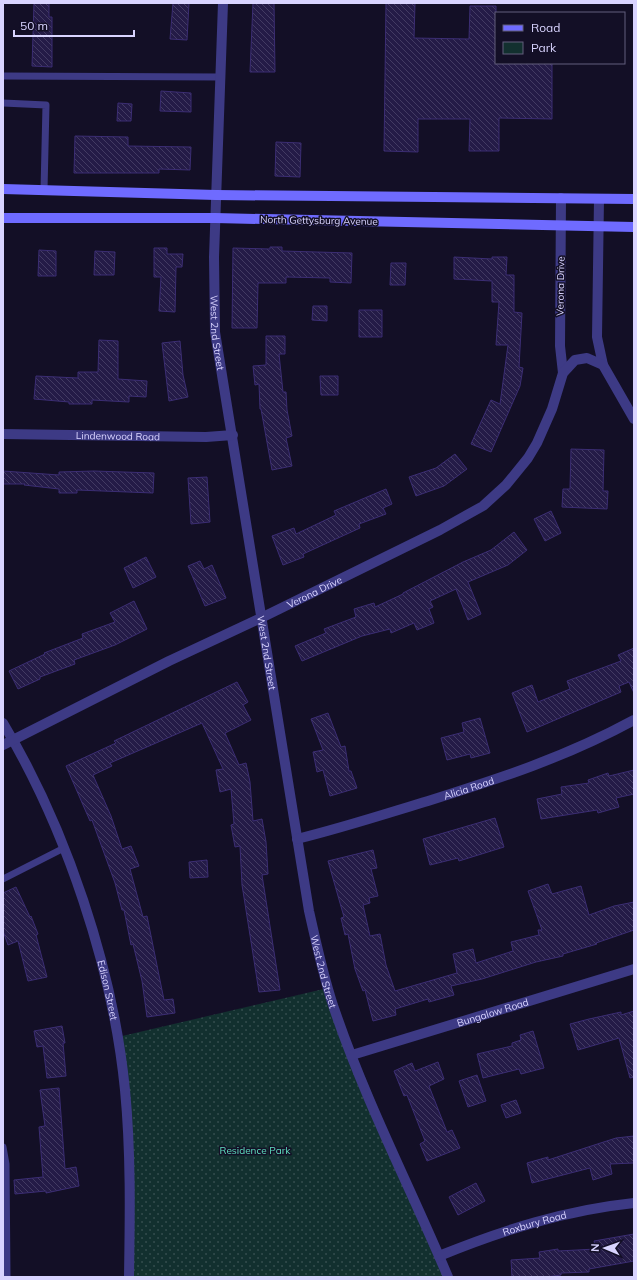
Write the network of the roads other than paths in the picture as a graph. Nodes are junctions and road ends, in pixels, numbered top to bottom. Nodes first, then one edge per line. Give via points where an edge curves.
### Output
1 (223, 3) edge
2 (3, 76) edge
3 (221, 77) junction
4 (3, 103) edge
5 (3, 190) edge
6 (44, 190) junction
7 (216, 195) junction
8 (561, 198) junction
9 (599, 199) junction
10 (634, 199) edge
11 (3, 218) edge
12 (215, 218) junction
13 (599, 226) junction
14 (561, 227) junction
15 (634, 227) edge
16 (603, 365) junction
17 (563, 373) junction
18 (634, 419) edge
19 (3, 434) edge
20 (233, 435) junction
21 (261, 618) junction
22 (634, 720) edge
23 (3, 723) edge
24 (13, 740) junction
25 (3, 745) edge
26 (297, 839) junction
27 (64, 848) junction
28 (3, 879) edge
29 (634, 969) edge
30 (352, 1055) junction
31 (3, 1147) edge
32 (634, 1203) edge
33 (439, 1256) junction
34 (7, 1277) edge
35 (129, 1277) edge
36 (448, 1277) edge

1 - 3 street, West 2nd Street
2 - 3 lane
3 - 7 street, West 2nd Street
4 - 6 lane via 46,105
5 - 6 main road
6 - 7 main road
7 - 8 main road
7 - 12 street, West 2nd Street
8 - 9 main road
8 - 14 street, Verona Drive
9 - 10 main road
9 - 13 street
11 - 12 main road, North Gettysburg Avenue
12 - 14 main road, North Gettysburg Avenue
12 - 20 street, West 2nd Street via 215,332
13 - 14 main road, North Gettysburg Avenue
13 - 15 main road, North Gettysburg Avenue
13 - 16 street via 597,337
14 - 17 street, Verona Drive via 560,346
16 - 17 street, Verona Drive via 592,359 581,358 570,363
16 - 18 street
17 - 21 street, Verona Drive via 552,409 537,443 517,472 483,506 440,530
19 - 20 street, Lindenwood Road via 206,437
20 - 21 street, West 2nd Street
21 - 24 street, Verona Drive via 169,661
21 - 26 street, West 2nd Street
22 - 26 street, Alicia Road via 560,757 513,774
23 - 24 street, Edison Street
24 - 25 street, Verona Drive
24 - 27 street, Edison Street via 36,783
26 - 30 street, West 2nd Street via 321,963 336,1014
27 - 28 lane
27 - 35 street, Edison Street via 96,946 118,1037 125,1089 129,1154
29 - 30 street, Bungalow Road
30 - 33 street, West 2nd Street
31 - 34 lane via 6,1164
32 - 33 street, Roxbury Road via 550,1217 489,1236
33 - 36 street, West 2nd Street

